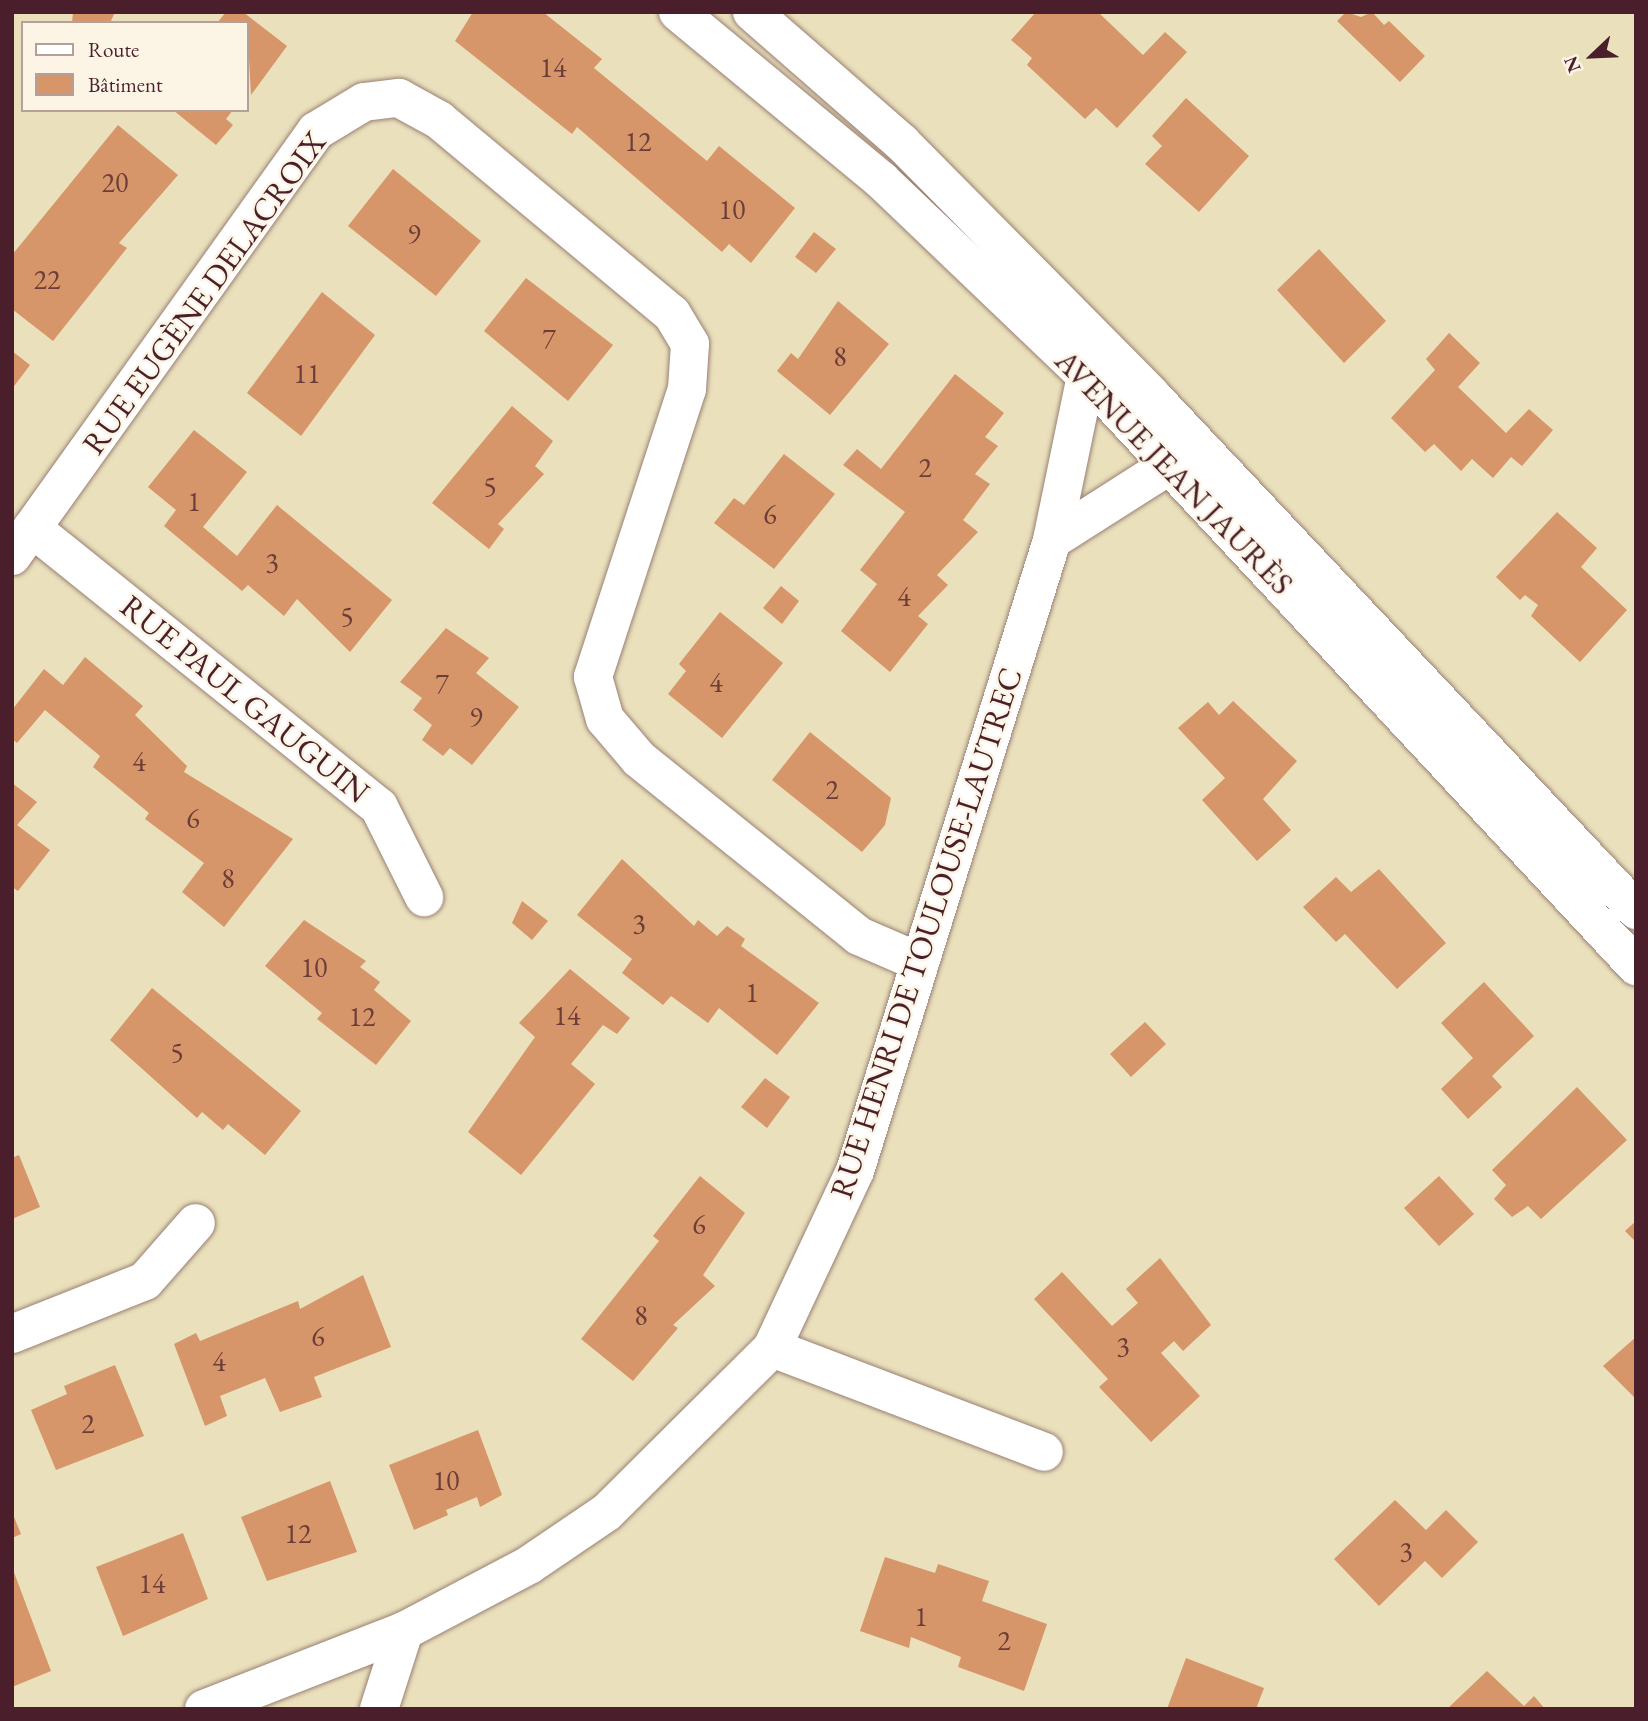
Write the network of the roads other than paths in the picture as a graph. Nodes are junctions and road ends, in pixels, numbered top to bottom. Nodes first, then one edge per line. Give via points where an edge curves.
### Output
1 (678, 12) edge
2 (752, 12) edge
3 (1086, 376) junction
4 (1150, 394) junction
5 (1168, 466) junction
6 (1052, 540) junction
7 (22, 542) edge
8 (424, 897) dead end
9 (1636, 910) edge
10 (917, 961) junction
11 (1636, 966) edge
12 (196, 1223) dead end
13 (12, 1334) edge
14 (772, 1348) junction
15 (1044, 1452) dead end
16 (404, 1630) junction
17 (204, 1709) edge
18 (379, 1709) edge

1 - 3 street, AVENUE JEAN JAURÈS via 881,180
2 - 4 street, AVENUE JEAN JAURÈS via 902,144
3 - 4 street
3 - 5 street, AVENUE JEAN JAURÈS
3 - 6 street, RUE HENRI DE TOULOUSE-LAUTREC
4 - 5 street
4 - 9 street, AVENUE JEAN JAURÈS
5 - 6 street
5 - 11 street, AVENUE JEAN JAURÈS
6 - 10 street, RUE HENRI DE TOULOUSE-LAUTREC
7 - 8 street, RUE PAUL GAUGUIN via 379,807
7 - 10 street, RUE EUGÈNE DELACROIX via 316,131 364,102 399,98 439,120 673,314 690,344 687,389 593,677 605,719 639,759 859,936
10 - 14 street, RUE HENRI DE TOULOUSE-LAUTREC via 855,1171
12 - 13 street via 145,1280
14 - 15 street
14 - 16 street, RUE HENRI DE TOULOUSE-LAUTREC via 607,1512 529,1565
16 - 17 street, RUE HENRI DE TOULOUSE-LAUTREC
16 - 18 street

